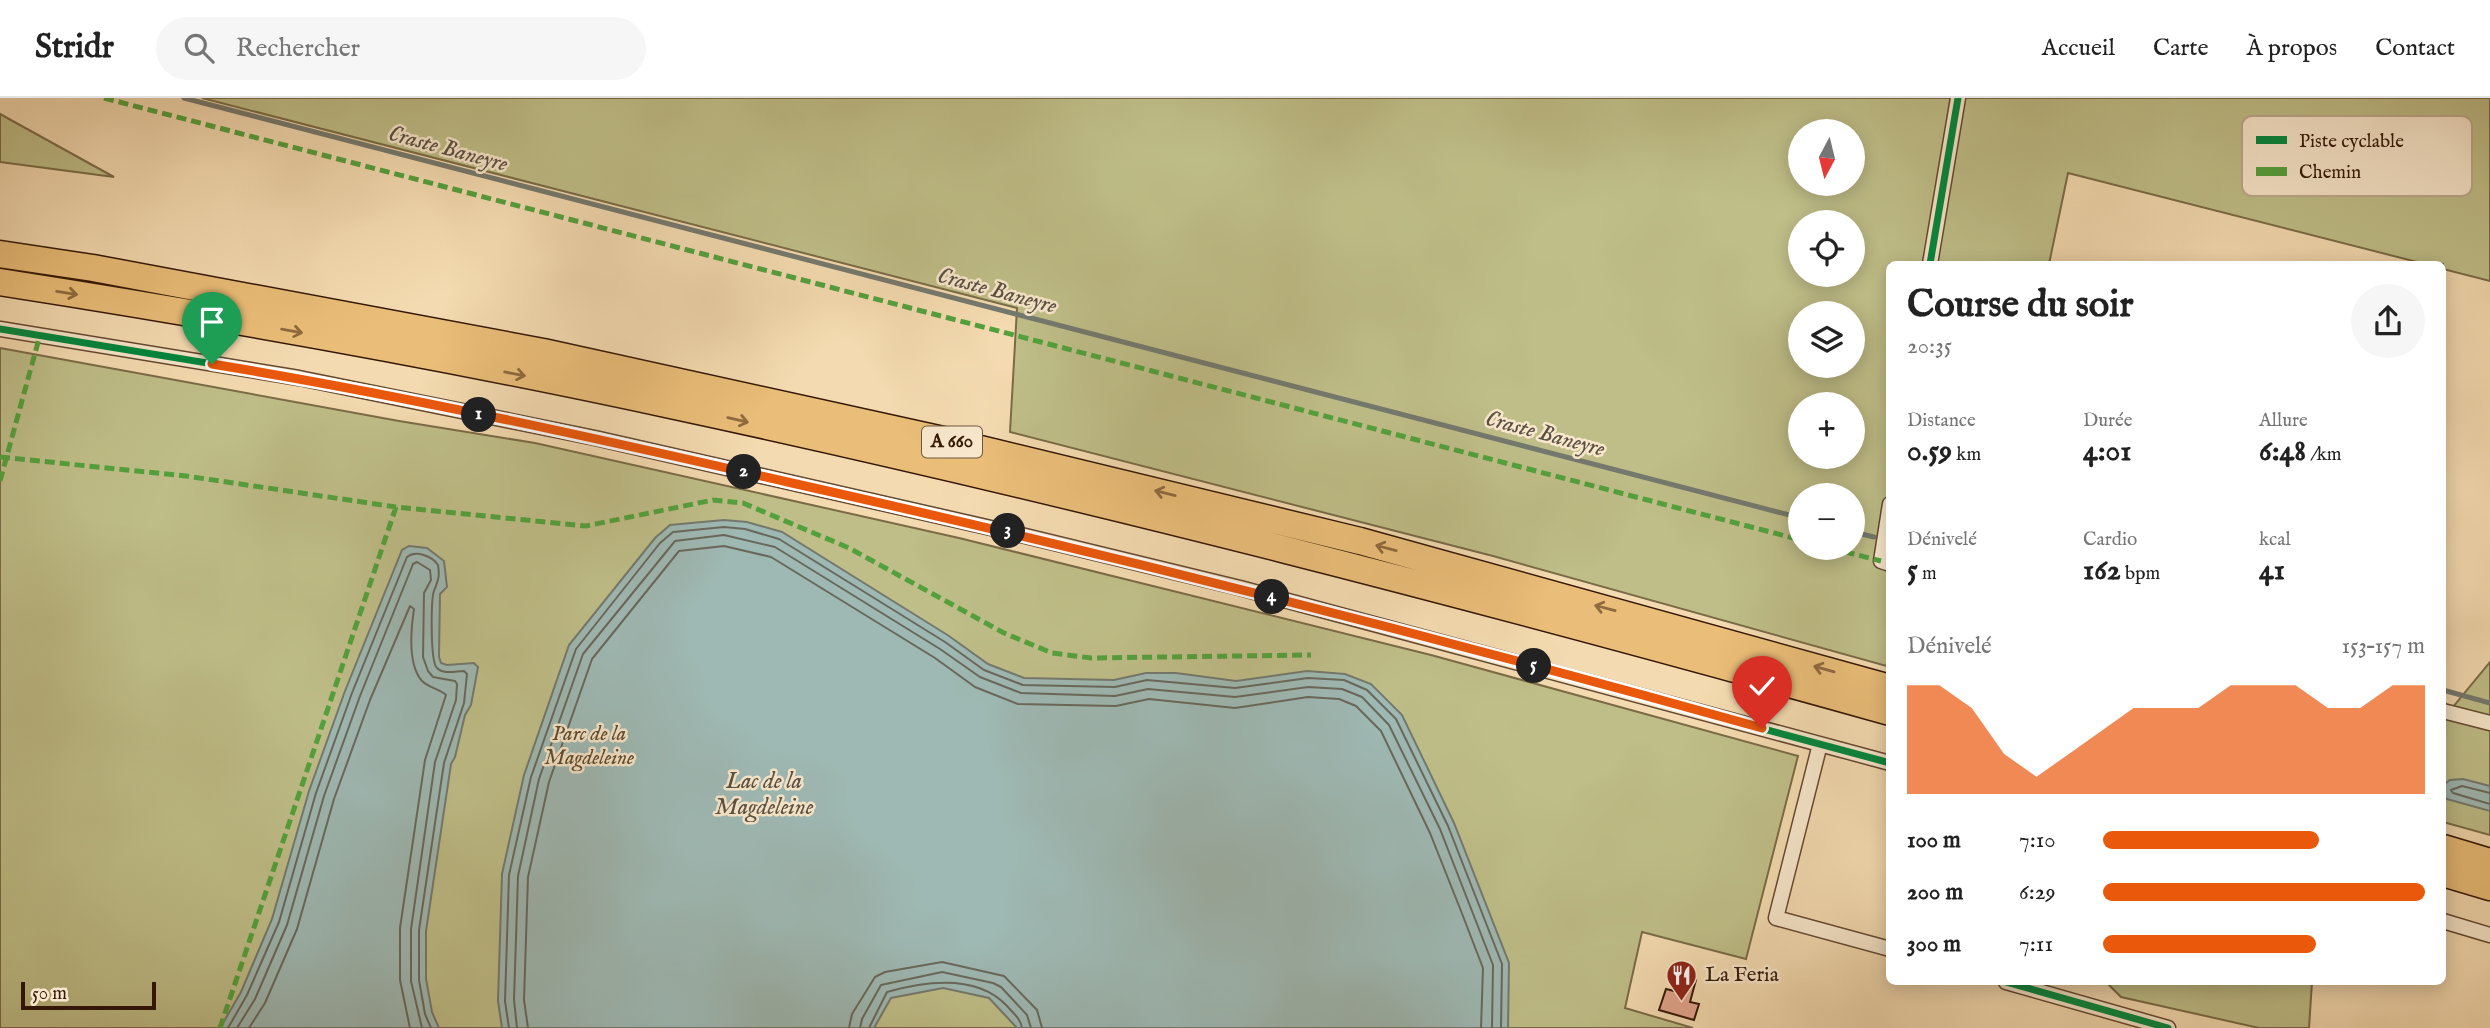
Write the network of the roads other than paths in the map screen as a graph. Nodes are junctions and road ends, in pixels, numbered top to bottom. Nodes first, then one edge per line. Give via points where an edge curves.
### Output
1 (1958, 98) edge
2 (0, 254) edge
3 (1931, 261) edge
4 (0, 282) edge
5 (0, 329) edge
6 (1886, 687) edge
7 (1886, 711) edge
8 (2446, 712) edge
9 (2490, 723) edge
10 (1820, 744) junction
11 (1886, 762) edge
12 (2446, 849) edge
13 (2490, 862) edge
14 (2446, 874) edge
15 (2490, 887) edge
16 (2446, 922) edge
17 (2490, 935) edge
18 (1886, 948) edge
19 (2017, 985) edge
20 (2168, 1028) edge

1 - 3 street
6 -> 2 highway, A 660 via 1360,541 943,440 543,352
4 -> 7 highway, A 660 via 320,336 655,401 947,467 1468,596
5 - 10 street via 299,378 595,438 1013,533 1240,588
8 - 9 street
10 - 11 street
10 - 18 street via 1776,918
12 - 13 highway
14 - 15 highway
16 - 17 street
19 - 20 street

